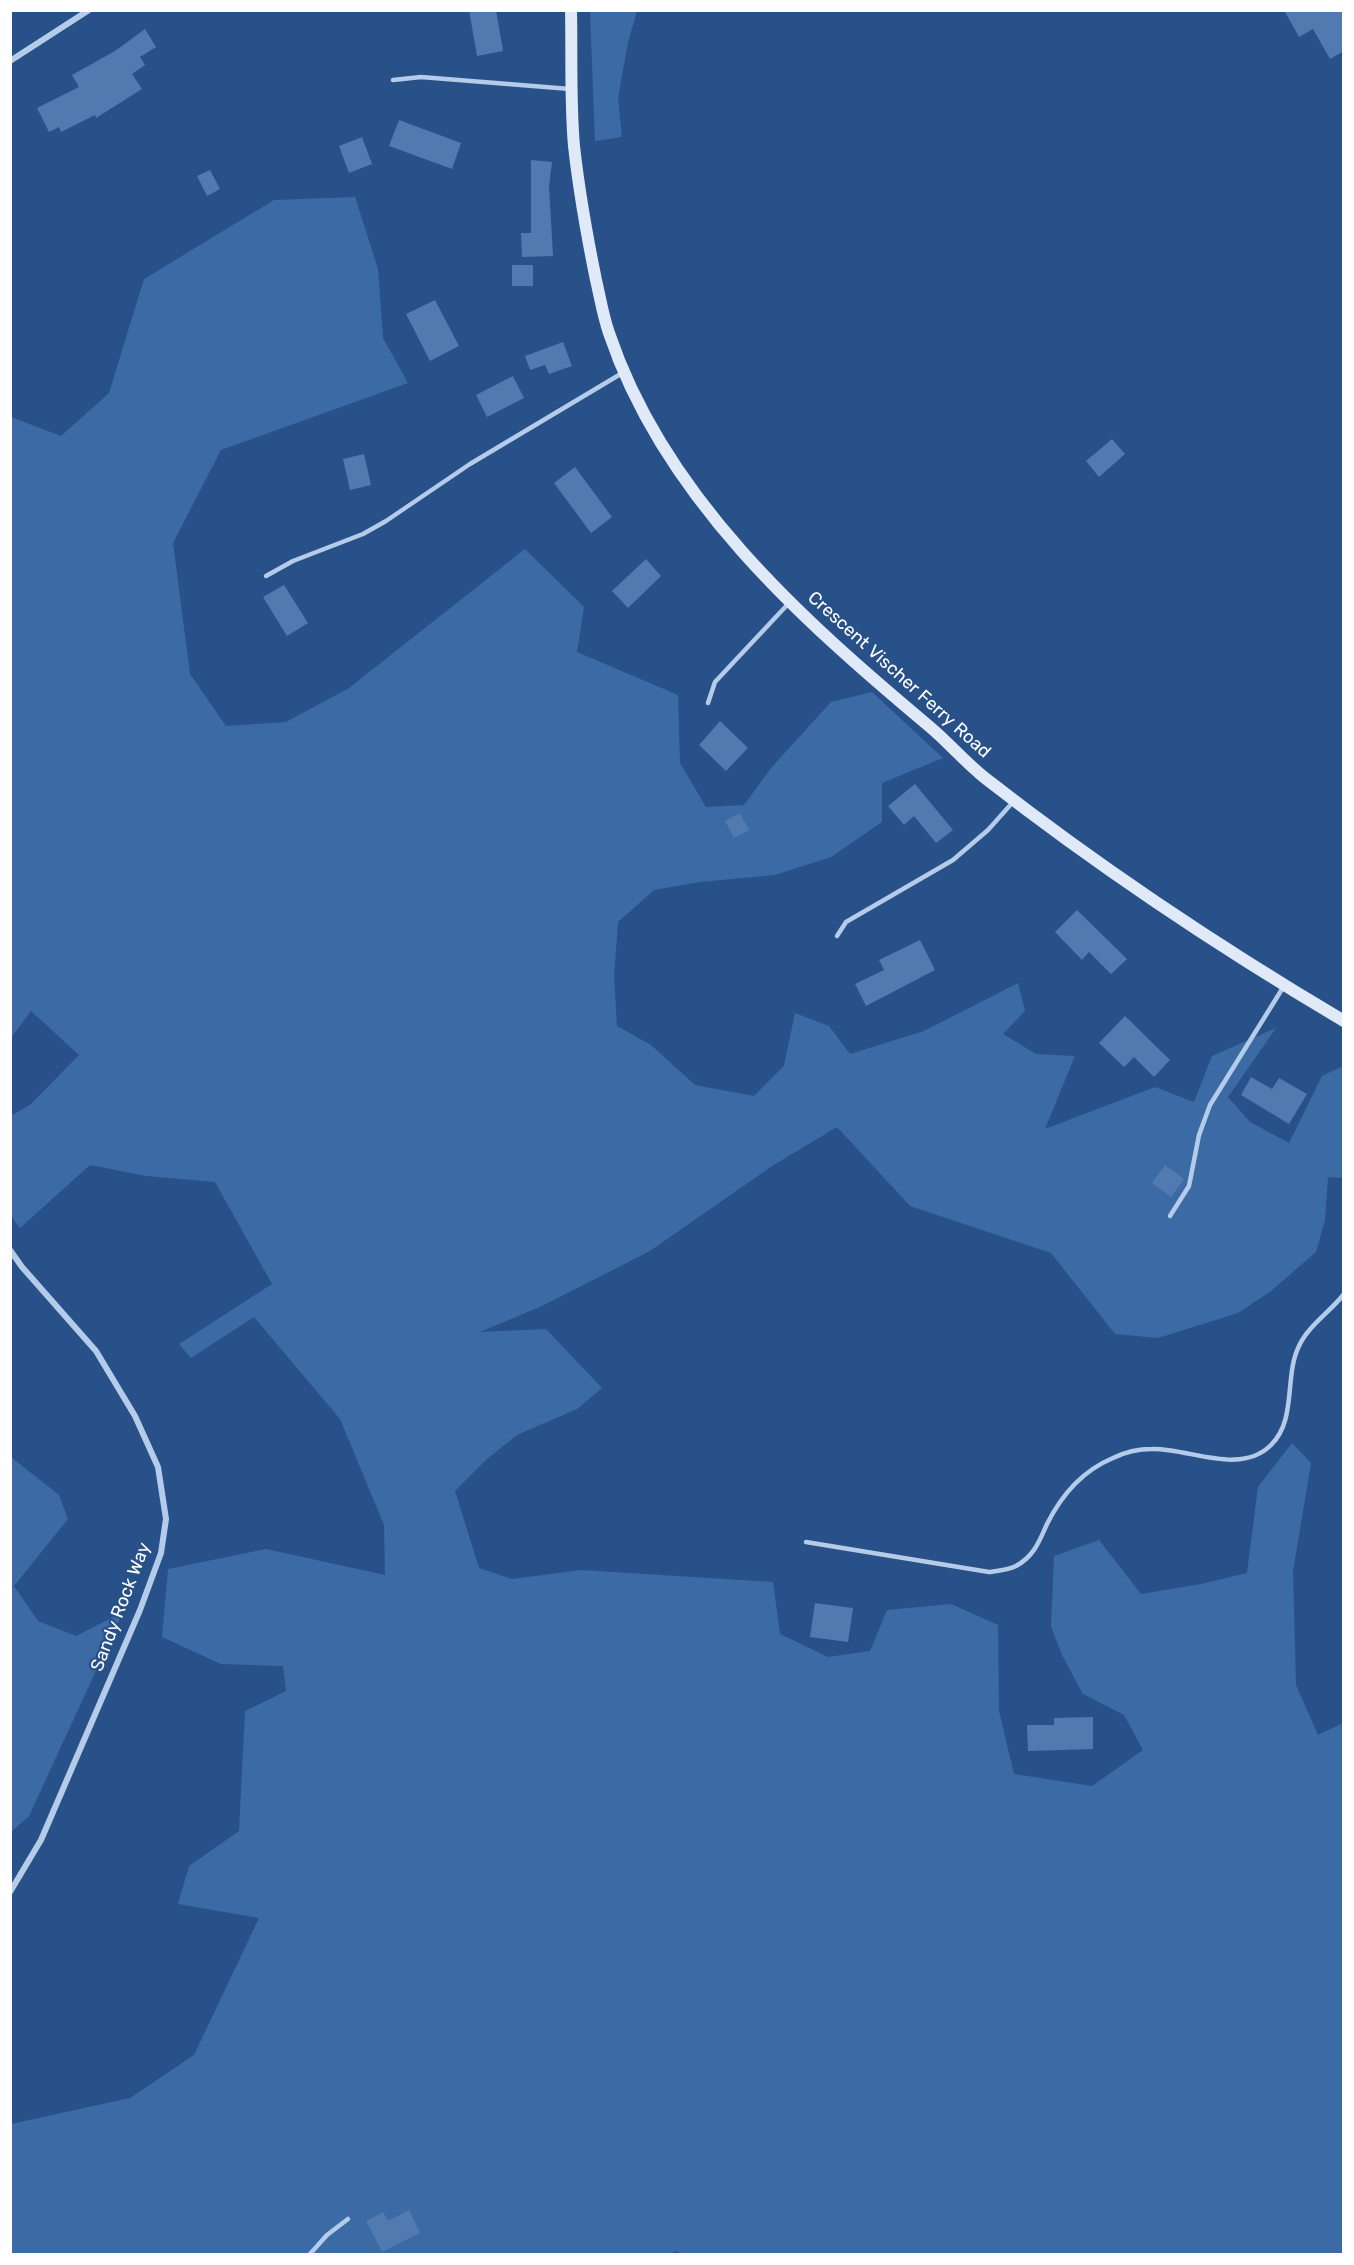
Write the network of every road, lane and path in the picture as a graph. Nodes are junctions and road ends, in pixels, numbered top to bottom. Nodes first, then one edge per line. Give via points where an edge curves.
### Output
1 (89, 10) edge
2 (571, 10) edge
3 (10, 61) edge
4 (393, 80) dead end
5 (573, 89) junction
6 (624, 372) junction
7 (266, 576) dead end
8 (791, 601) junction
9 (708, 703) dead end
10 (1015, 800) junction
11 (837, 936) dead end
12 (1284, 986) junction
13 (1344, 1021) edge
14 (1170, 1216) dead end
15 (10, 1250) edge
16 (1344, 1294) edge
17 (806, 1542) dead end
18 (10, 1892) edge
19 (348, 2219) dead end
20 (310, 2254) edge

1 - 3 street
2 - 5 main road, Crescent Vischer Ferry Road
4 - 5 lane via 421,77
5 - 6 main road, Crescent Vischer Ferry Road via 574,144 587,239 607,329
6 - 7 lane via 470,464 386,521
6 - 8 main road, Crescent Vischer Ferry Road via 642,411 688,486 746,557
8 - 9 lane via 715,682
8 - 10 main road, Crescent Vischer Ferry Road via 871,679
10 - 11 lane via 953,860 846,922
10 - 12 main road, Crescent Vischer Ferry Road via 1108,870
12 - 13 main road, Crescent Vischer Ferry Road
12 - 14 lane via 1210,1105 1199,1135 1189,1186
15 - 18 street, Sandy Rock Way via 96,1351 135,1416 158,1467 166,1519 161,1552 140,1610 40,1840
16 - 17 lane via 1299,1345 1281,1431 1271,1445 1241,1458 1154,1448 1133,1450 1113,1458 1086,1473 1067,1490 1038,1548 1016,1566 989,1572
19 - 20 lane

